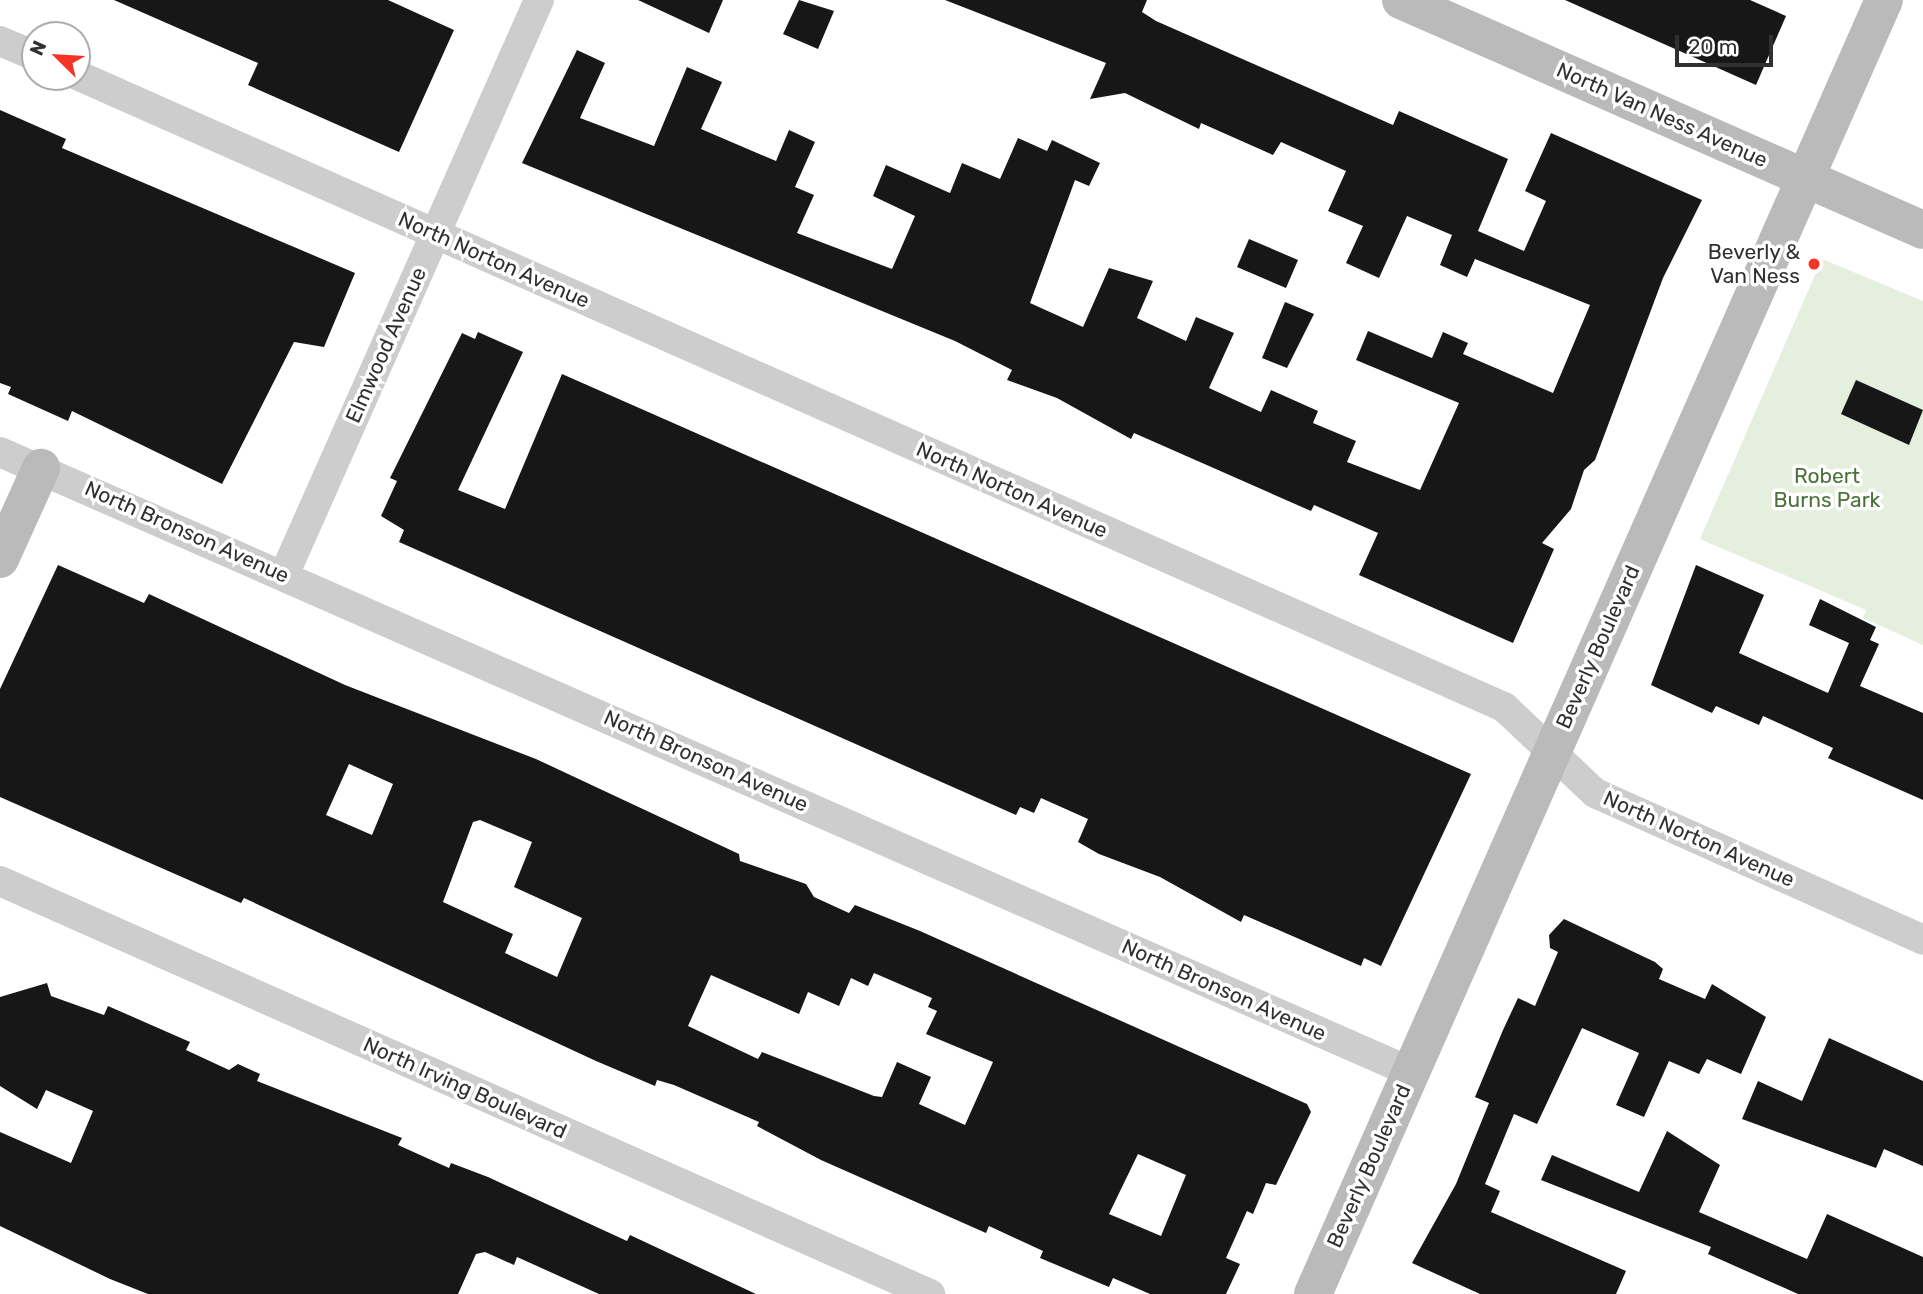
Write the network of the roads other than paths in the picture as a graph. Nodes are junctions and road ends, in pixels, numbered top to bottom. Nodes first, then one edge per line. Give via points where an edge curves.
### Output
1 (539, 0) edge
2 (1401, 0) edge
3 (1884, 0) edge
4 (0, 41) edge
5 (21, 50) edge
6 (91, 81) edge
7 (1806, 179) junction
8 (1923, 230) edge
9 (435, 234) junction
10 (0, 452) edge
11 (41, 468) junction
12 (0, 559) edge
13 (284, 575) junction
14 (1553, 750) junction
15 (0, 881) edge
16 (1923, 940) edge
17 (1410, 1072) junction
18 (930, 1294) edge
19 (1313, 1294) edge

1 - 9 street, Elmwood Avenue
2 - 7 main road, North Van Ness Avenue
3 - 7 main road, Beverly Boulevard
4 - 5 street
6 - 9 street, North Norton Avenue
7 - 8 main road, North Van Ness Avenue
7 - 14 main road, Beverly Boulevard
9 - 13 street, Elmwood Avenue
9 - 14 street, North Norton Avenue via 1504,707
10 - 11 street, North Bronson Avenue
11 - 12 main road
11 - 13 street, North Bronson Avenue
13 - 17 street, North Bronson Avenue
14 - 16 street, North Norton Avenue via 1595,793
14 - 17 main road, Beverly Boulevard
15 - 18 street, North Irving Boulevard
17 - 19 main road, Beverly Boulevard

